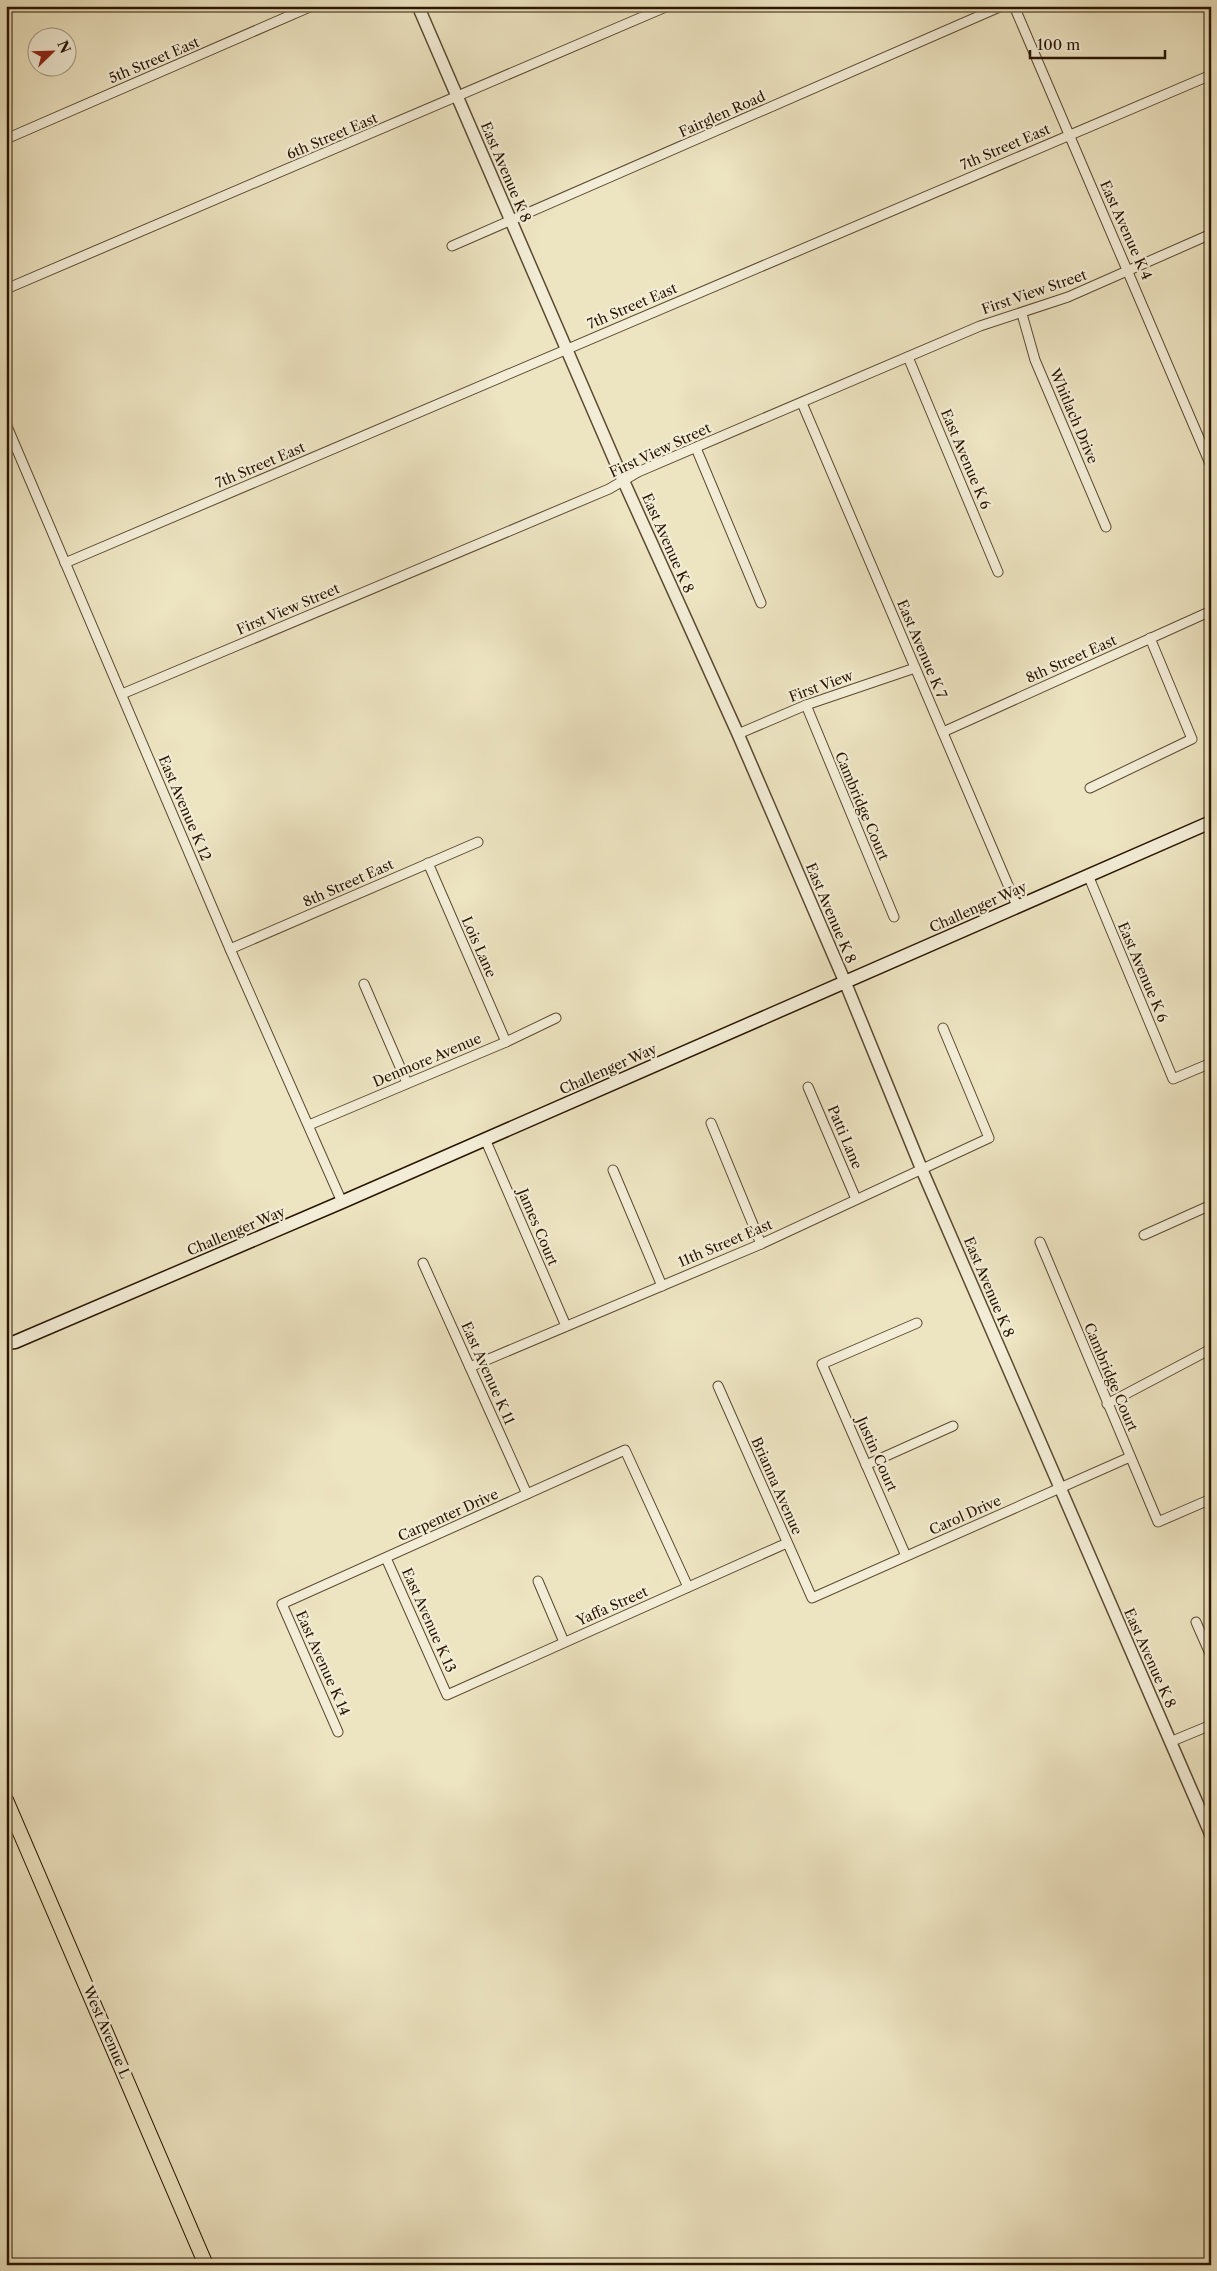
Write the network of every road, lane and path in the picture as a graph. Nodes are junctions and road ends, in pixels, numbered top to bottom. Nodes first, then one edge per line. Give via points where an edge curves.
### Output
1 (312, 6) edge
2 (418, 6) edge
3 (668, 6) edge
4 (1002, 6) edge
5 (1014, 6) edge
6 (1211, 75) edge
7 (458, 98) junction
8 (1069, 134) junction
9 (6, 139) edge
10 (511, 221) junction
11 (1211, 234) edge
12 (452, 246) dead end
13 (1129, 270) junction
14 (6, 289) edge
15 (1022, 314) junction
16 (566, 349) junction
17 (908, 357) junction
18 (802, 403) junction
19 (6, 424) edge
20 (696, 448) junction
21 (1211, 466) edge
22 (624, 482) junction
23 (1106, 527) dead end
24 (65, 563) junction
25 (998, 572) dead end
26 (761, 603) dead end
27 (1211, 612) edge
28 (1150, 638) junction
29 (916, 668) junction
30 (122, 694) junction
31 (806, 705) junction
32 (943, 732) junction
33 (738, 734) junction
34 (1090, 788) dead end
35 (1211, 822) edge
36 (478, 842) dead end
37 (428, 863) junction
38 (1088, 875) junction
39 (1017, 906) junction
40 (894, 917) dead end
41 (230, 949) junction
42 (845, 982) junction
43 (364, 984) dead end
44 (556, 1018) dead end
45 (943, 1028) dead end
46 (506, 1042) junction
47 (1211, 1063) edge
48 (406, 1083) junction
49 (808, 1087) dead end
50 (711, 1123) dead end
51 (309, 1125) junction
52 (485, 1139) junction
53 (613, 1170) dead end
54 (922, 1170) junction
55 (856, 1199) junction
56 (342, 1202) junction
57 (1211, 1205) edge
58 (1144, 1234) dead end
59 (1040, 1242) dead end
60 (761, 1244) junction
61 (423, 1263) dead end
62 (662, 1286) junction
63 (917, 1323) dead end
64 (566, 1326) junction
65 (9, 1345) edge
66 (1211, 1349) edge
67 (470, 1367) junction
68 (718, 1386) dead end
69 (1107, 1404) junction
70 (953, 1426) dead end
71 (1130, 1457) junction
72 (866, 1465) junction
73 (1059, 1488) junction
74 (527, 1494) junction
75 (1211, 1499) edge
76 (787, 1543) junction
77 (906, 1556) junction
78 (386, 1558) junction
79 (538, 1581) dead end
80 (688, 1587) junction
81 (812, 1598) joint
82 (282, 1604) joint
83 (1196, 1622) dead end
84 (564, 1642) junction
85 (1211, 1656) edge
86 (447, 1695) joint
87 (1211, 1724) edge
88 (338, 1732) dead end
89 (1170, 1742) junction
90 (6, 1800) edge
91 (1211, 1835) edge
92 (206, 2265) edge

1 - 9 street, 5th Street East
2 - 7 street, East Avenue K 8
3 - 7 street, 6th Street East
4 - 10 street, Fairglen Road
5 - 8 street, East Avenue K 4
6 - 8 street, 7th Street East
7 - 10 street, East Avenue K 8
7 - 14 street, 6th Street East
8 - 13 street, East Avenue K 4
8 - 16 street, 7th Street East
10 - 12 street, Fairglen Road
10 - 16 street, East Avenue K 8
11 - 13 street, First View Street
13 - 15 street, First View Street
13 - 21 street, East Avenue K 4
15 - 17 street, First View Street via 980,326
15 - 23 street, Whitlach Drive via 1035,360
16 - 22 street, East Avenue K 8
16 - 24 street, 7th Street East
17 - 18 street, First View Street
17 - 25 street, East Avenue K 6
18 - 20 street, First View Street
18 - 29 street, East Avenue K 7
19 - 24 street, East Avenue K 12
20 - 22 street, First View Street via 638,472
20 - 26 street
22 - 30 street, First View Street
22 - 33 street, East Avenue K 8
24 - 30 street, East Avenue K 12
27 - 28 street, 8th Street East
28 - 32 street, 8th Street East
28 - 34 street via 1192,738
29 - 31 street, First View
29 - 32 street, East Avenue K 7
30 - 41 street, East Avenue K 12
31 - 33 street, First View
31 - 40 street, Cambridge Court
32 - 39 street, East Avenue K 7
33 - 42 street, East Avenue K 8
35 - 38 main road, Challenger Way
36 - 37 street, 8th Street East
37 - 41 street, 8th Street East
37 - 46 street, Lois Lane
38 - 39 main road, Challenger Way
38 - 47 street, East Avenue K 6 via 1173,1079
39 - 42 main road, Challenger Way
41 - 51 street, East Avenue K 12
42 - 52 main road, Challenger Way
42 - 54 street, East Avenue K 8
43 - 48 street
44 - 46 street, Denmore Avenue
45 - 54 street, 11th Street East via 989,1138
46 - 48 street, Denmore Avenue
48 - 51 street, Denmore Avenue
49 - 55 street, Patti Lane
50 - 60 street
51 - 56 street, East Avenue K 12
52 - 56 main road, Challenger Way
52 - 64 street, James Court
53 - 62 street
54 - 55 street, 11th Street East
54 - 73 street, East Avenue K 8
55 - 60 street, 11th Street East
56 - 65 main road, Challenger Way
57 - 58 street
59 - 69 street, Cambridge Court
60 - 62 street, 11th Street East
61 - 67 street, East Avenue K 11
62 - 64 street, 11th Street East
63 - 72 street, Justin Court via 822,1364
64 - 67 street, 11th Street East
66 - 69 street
67 - 74 street, East Avenue K 11
68 - 76 street, Brianna Avenue
69 - 71 street, Cambridge Court
70 - 72 street
71 - 73 street, Carol Drive
71 - 75 street, Cambridge Court via 1158,1522
72 - 77 street, Justin Court
73 - 77 street, Carol Drive
73 - 89 street, East Avenue K 8
74 - 78 street, Carpenter Drive
74 - 80 street, Carpenter Drive via 625,1450
76 - 80 street, Yaffa Street
76 - 81 street, Brianna Avenue
77 - 81 street, Carol Drive
78 - 82 street, Carpenter Drive
78 - 86 street, East Avenue K 13
79 - 84 street
80 - 84 street, Yaffa Street
82 - 88 street, East Avenue K 14
83 - 85 street
84 - 86 street, Yaffa Street
87 - 89 street
89 - 91 street, East Avenue K 8
90 - 92 main road, West Avenue L

